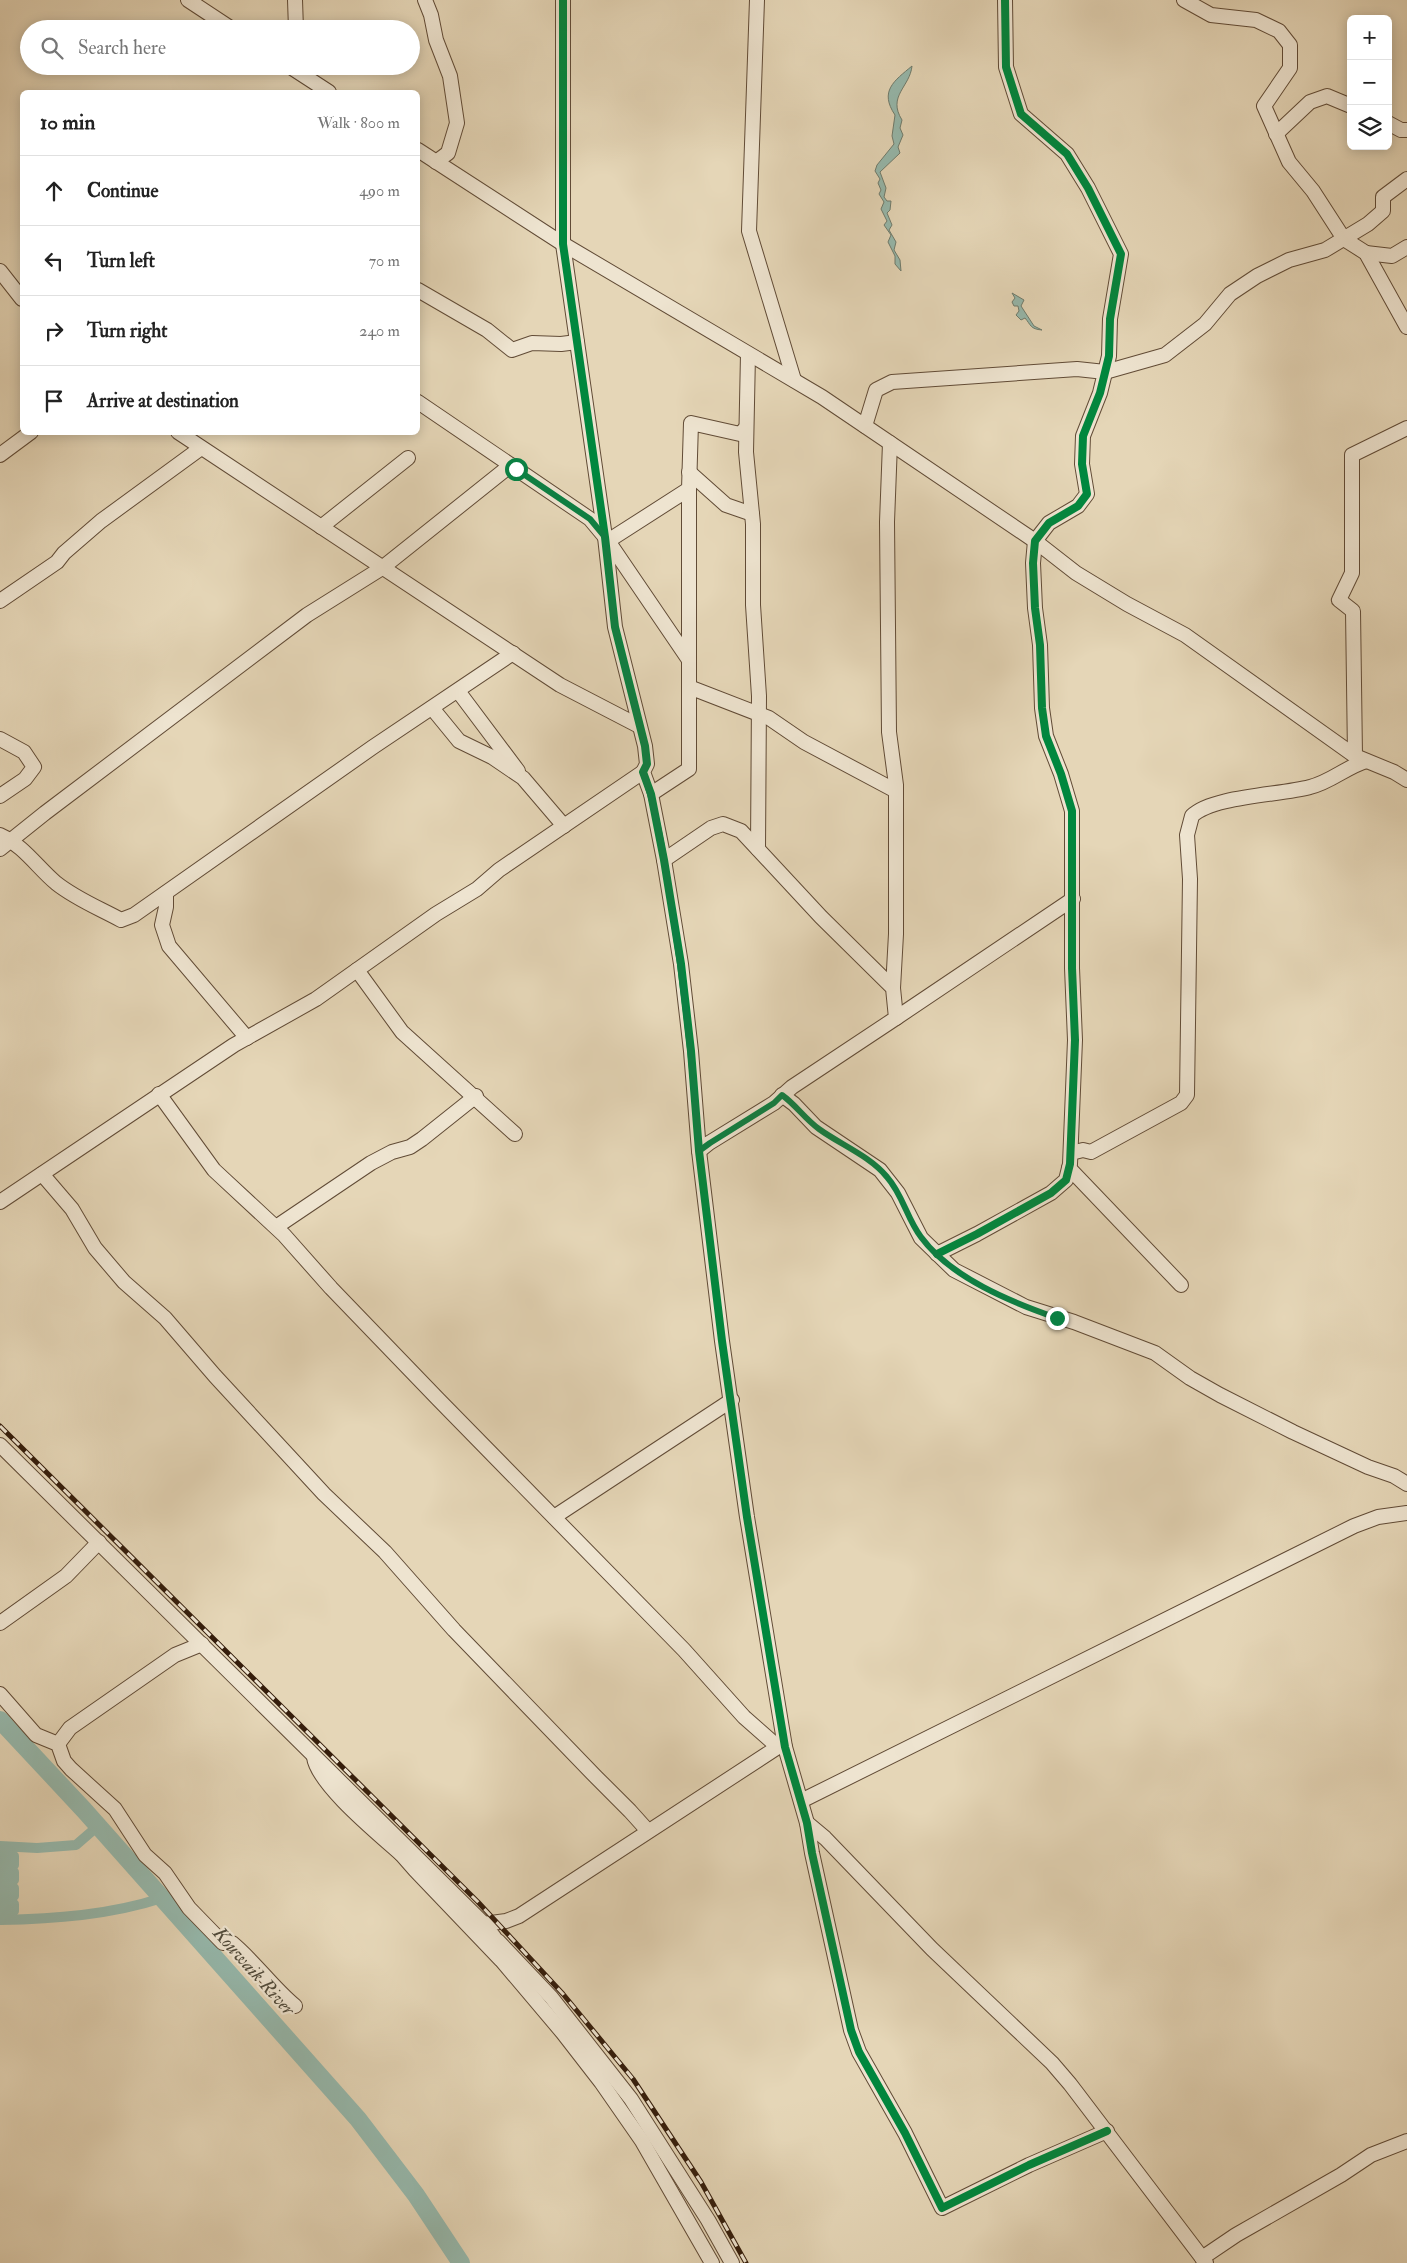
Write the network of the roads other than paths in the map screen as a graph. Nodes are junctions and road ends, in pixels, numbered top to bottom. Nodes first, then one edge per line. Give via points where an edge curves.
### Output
1 (188, 0) edge
2 (295, 0) edge
3 (424, 0) edge
4 (564, 0) edge
5 (758, 0) edge
6 (1005, 0) edge
7 (1184, 0) edge
8 (218, 20) edge
9 (296, 20) edge
10 (305, 75) edge
11 (326, 90) edge
12 (1349, 105) edge
13 (1392, 125) edge
14 (1407, 130) edge
15 (1276, 134) junction
16 (420, 151) edge
17 (436, 162) junction
18 (1407, 179) edge
19 (1344, 239) junction
20 (563, 244) junction
21 (1407, 247) edge
22 (1366, 253) junction
23 (0, 271) edge
24 (420, 291) edge
25 (0, 293) edge
26 (18, 294) edge
27 (1407, 327) edge
28 (577, 342) junction
29 (748, 354) junction
30 (1105, 372) junction
31 (794, 380) junction
32 (420, 403) edge
33 (865, 426) junction
34 (746, 428) junction
35 (1407, 428) edge
36 (27, 435) edge
37 (182, 435) edge
38 (890, 443) junction
39 (201, 448) junction
40 (0, 455) edge
41 (408, 458) dead end
42 (511, 466) junction
43 (690, 472) junction
44 (689, 488) junction
45 (752, 514) junction
46 (321, 527) junction
47 (605, 537) junction
48 (1035, 541) junction
49 (382, 568) junction
50 (0, 601) edge
51 (513, 653) junction
52 (689, 660) junction
53 (689, 687) junction
54 (458, 691) junction
55 (432, 708) junction
56 (759, 714) junction
57 (639, 726) junction
58 (0, 739) edge
59 (1360, 758) junction
60 (643, 772) junction
61 (523, 778) junction
62 (1407, 780) edge
63 (896, 792) junction
64 (651, 794) junction
65 (0, 796) edge
66 (564, 826) junction
67 (6, 838) edge
68 (758, 849) junction
69 (0, 850) edge
70 (664, 860) junction
71 (166, 893) junction
72 (1073, 899) junction
73 (357, 970) junction
74 (893, 988) junction
75 (896, 1018) junction
76 (247, 1038) junction
77 (160, 1094) junction
78 (782, 1095) junction
79 (476, 1096) junction
80 (515, 1134) dead end
81 (699, 1151) junction
82 (1071, 1153) junction
83 (1069, 1168) junction
84 (42, 1174) junction
85 (0, 1202) edge
86 (276, 1227) junction
87 (937, 1254) junction
88 (1181, 1285) dead end
89 (732, 1400) junction
90 (0, 1446) edge
91 (1407, 1484) edge
92 (1407, 1513) edge
93 (554, 1517) junction
94 (99, 1542) junction
95 (0, 1622) edge
96 (202, 1644) junction
97 (0, 1694) edge
98 (58, 1744) junction
99 (781, 1747) junction
100 (314, 1754) junction
101 (801, 1801) junction
102 (807, 1823) junction
103 (648, 1831) junction
104 (397, 1837) junction
105 (834, 1848) junction
106 (401, 1854) junction
107 (814, 1862) junction
108 (484, 1924) junction
109 (494, 1937) junction
110 (503, 1962) junction
111 (295, 2006) dead end
112 (1107, 2131) junction
113 (1407, 2141) edge
114 (1204, 2261) edge
115 (712, 2263) edge
116 (732, 2263) edge

1 - 8 street
2 - 9 street
3 - 17 street via 450,76 457,123 448,152
4 - 20 street
5 - 31 street via 749,231
6 - 30 street via 1006,67 1021,114 1067,154 1122,254 1110,319
7 - 15 street via 1211,15 1256,20 1279,31 1290,45 1290,68 1264,106
10 - 11 street
12 - 15 street via 1327,96 1310,102
13 - 14 street
15 - 19 street via 1289,162 1313,191
16 - 17 street
17 - 20 street
18 - 19 street via 1383,197 1383,211
19 - 22 street
19 - 30 street via 1325,250 1289,260 1256,276 1230,294 1205,324 1165,355
20 - 28 street
20 - 29 street
21 - 22 street via 1392,256
22 - 27 street
23 - 26 street
24 - 28 street via 487,330 512,350 532,343
25 - 26 street
28 - 47 street
29 - 31 street
29 - 34 street
30 - 33 street via 1077,369 892,382 876,390
30 - 48 street via 1083,436 1082,464 1087,494 1078,506 1048,523
31 - 33 street
32 - 42 street
33 - 38 street
34 - 43 street via 740,434 691,423
34 - 45 street
35 - 59 street via 1352,455 1352,573 1339,600 1353,611
36 - 40 street
37 - 39 street
38 - 48 street
38 - 63 street via 887,522 889,732
39 - 46 street
39 - 50 street via 102,521 57,562
41 - 46 street
42 - 47 street via 590,519
42 - 49 street
43 - 44 street
43 - 45 street via 726,505
44 - 47 street via 611,539
44 - 52 street
45 - 56 street via 752,605
46 - 49 street
47 - 52 street
47 - 57 street via 615,627
48 - 59 street via 1076,573 1185,635
48 - 72 street via 1033,589 1040,645 1042,708 1046,736 1072,811
49 - 51 street
49 - 67 street via 307,615
51 - 54 street
51 - 57 street via 560,685
52 - 53 street
53 - 56 street
53 - 64 street via 689,769
54 - 55 street
54 - 61 street
55 - 61 street via 459,741
55 - 71 street via 324,780
56 - 63 street
56 - 68 street
57 - 60 street via 647,764
58 - 65 street via 24,752 34,767 25,779
59 - 62 street
59 - 82 street via 1335,777 1313,787 1206,807 1192,816 1187,835 1190,879 1187,1095 1181,1103 1091,1152
60 - 64 street
60 - 66 street
61 - 66 street
63 - 74 street
64 - 70 street
66 - 73 street via 499,870 477,890 436,914
67 - 69 street
67 - 71 street via 71,895 121,920 134,916
68 - 70 street via 742,831 724,824 711,828
68 - 74 street
70 - 81 street via 692,1052
71 - 76 street via 162,925 168,946
72 - 75 street
72 - 82 street via 1075,1040
73 - 76 street via 316,999
73 - 79 street via 402,1032
74 - 75 street
75 - 78 street
76 - 77 street
77 - 84 street
77 - 86 street via 214,1170
78 - 81 street
78 - 87 street via 816,1127 880,1170 898,1192 921,1238
79 - 80 street
79 - 86 street via 416,1143 371,1163
81 - 89 street
82 - 83 street
83 - 87 street via 1066,1180 1050,1193
83 - 88 street
84 - 85 street
84 - 103 street via 72,1209 95,1248 124,1282 165,1318 324,1494 385,1552 454,1630
86 - 93 street
87 - 91 street via 954,1270 1026,1307 1155,1353 1220,1395
89 - 93 street
89 - 99 street
90 - 94 street
92 - 101 street via 1378,1517 1354,1526
93 - 99 street via 684,1650 744,1717
94 - 95 street via 66,1576
94 - 96 street
96 - 98 street via 175,1655 70,1728
96 - 100 street
97 - 98 street via 36,1735
98 - 111 street via 64,1761 115,1809 145,1855 165,1873 189,1908 223,1943 232,1943 251,1959 277,1991
99 - 101 street
99 - 103 street
100 - 104 street
100 - 106 street via 321,1776 364,1822
101 - 102 street
102 - 105 street
102 - 107 street
103 - 108 street via 519,1916
104 - 106 street
104 - 108 street
105 - 107 street via 828,1845 821,1847
105 - 112 street via 932,1949 1052,2062
106 - 110 street
107 - 112 street via 851,2030 859,2052 905,2133 942,2208 1029,2164
108 - 109 street
109 - 110 street
109 - 116 street via 551,1997 631,2099
110 - 115 street via 563,2033 642,2141
112 - 114 street
113 - 114 street via 1370,2155 1236,2235

